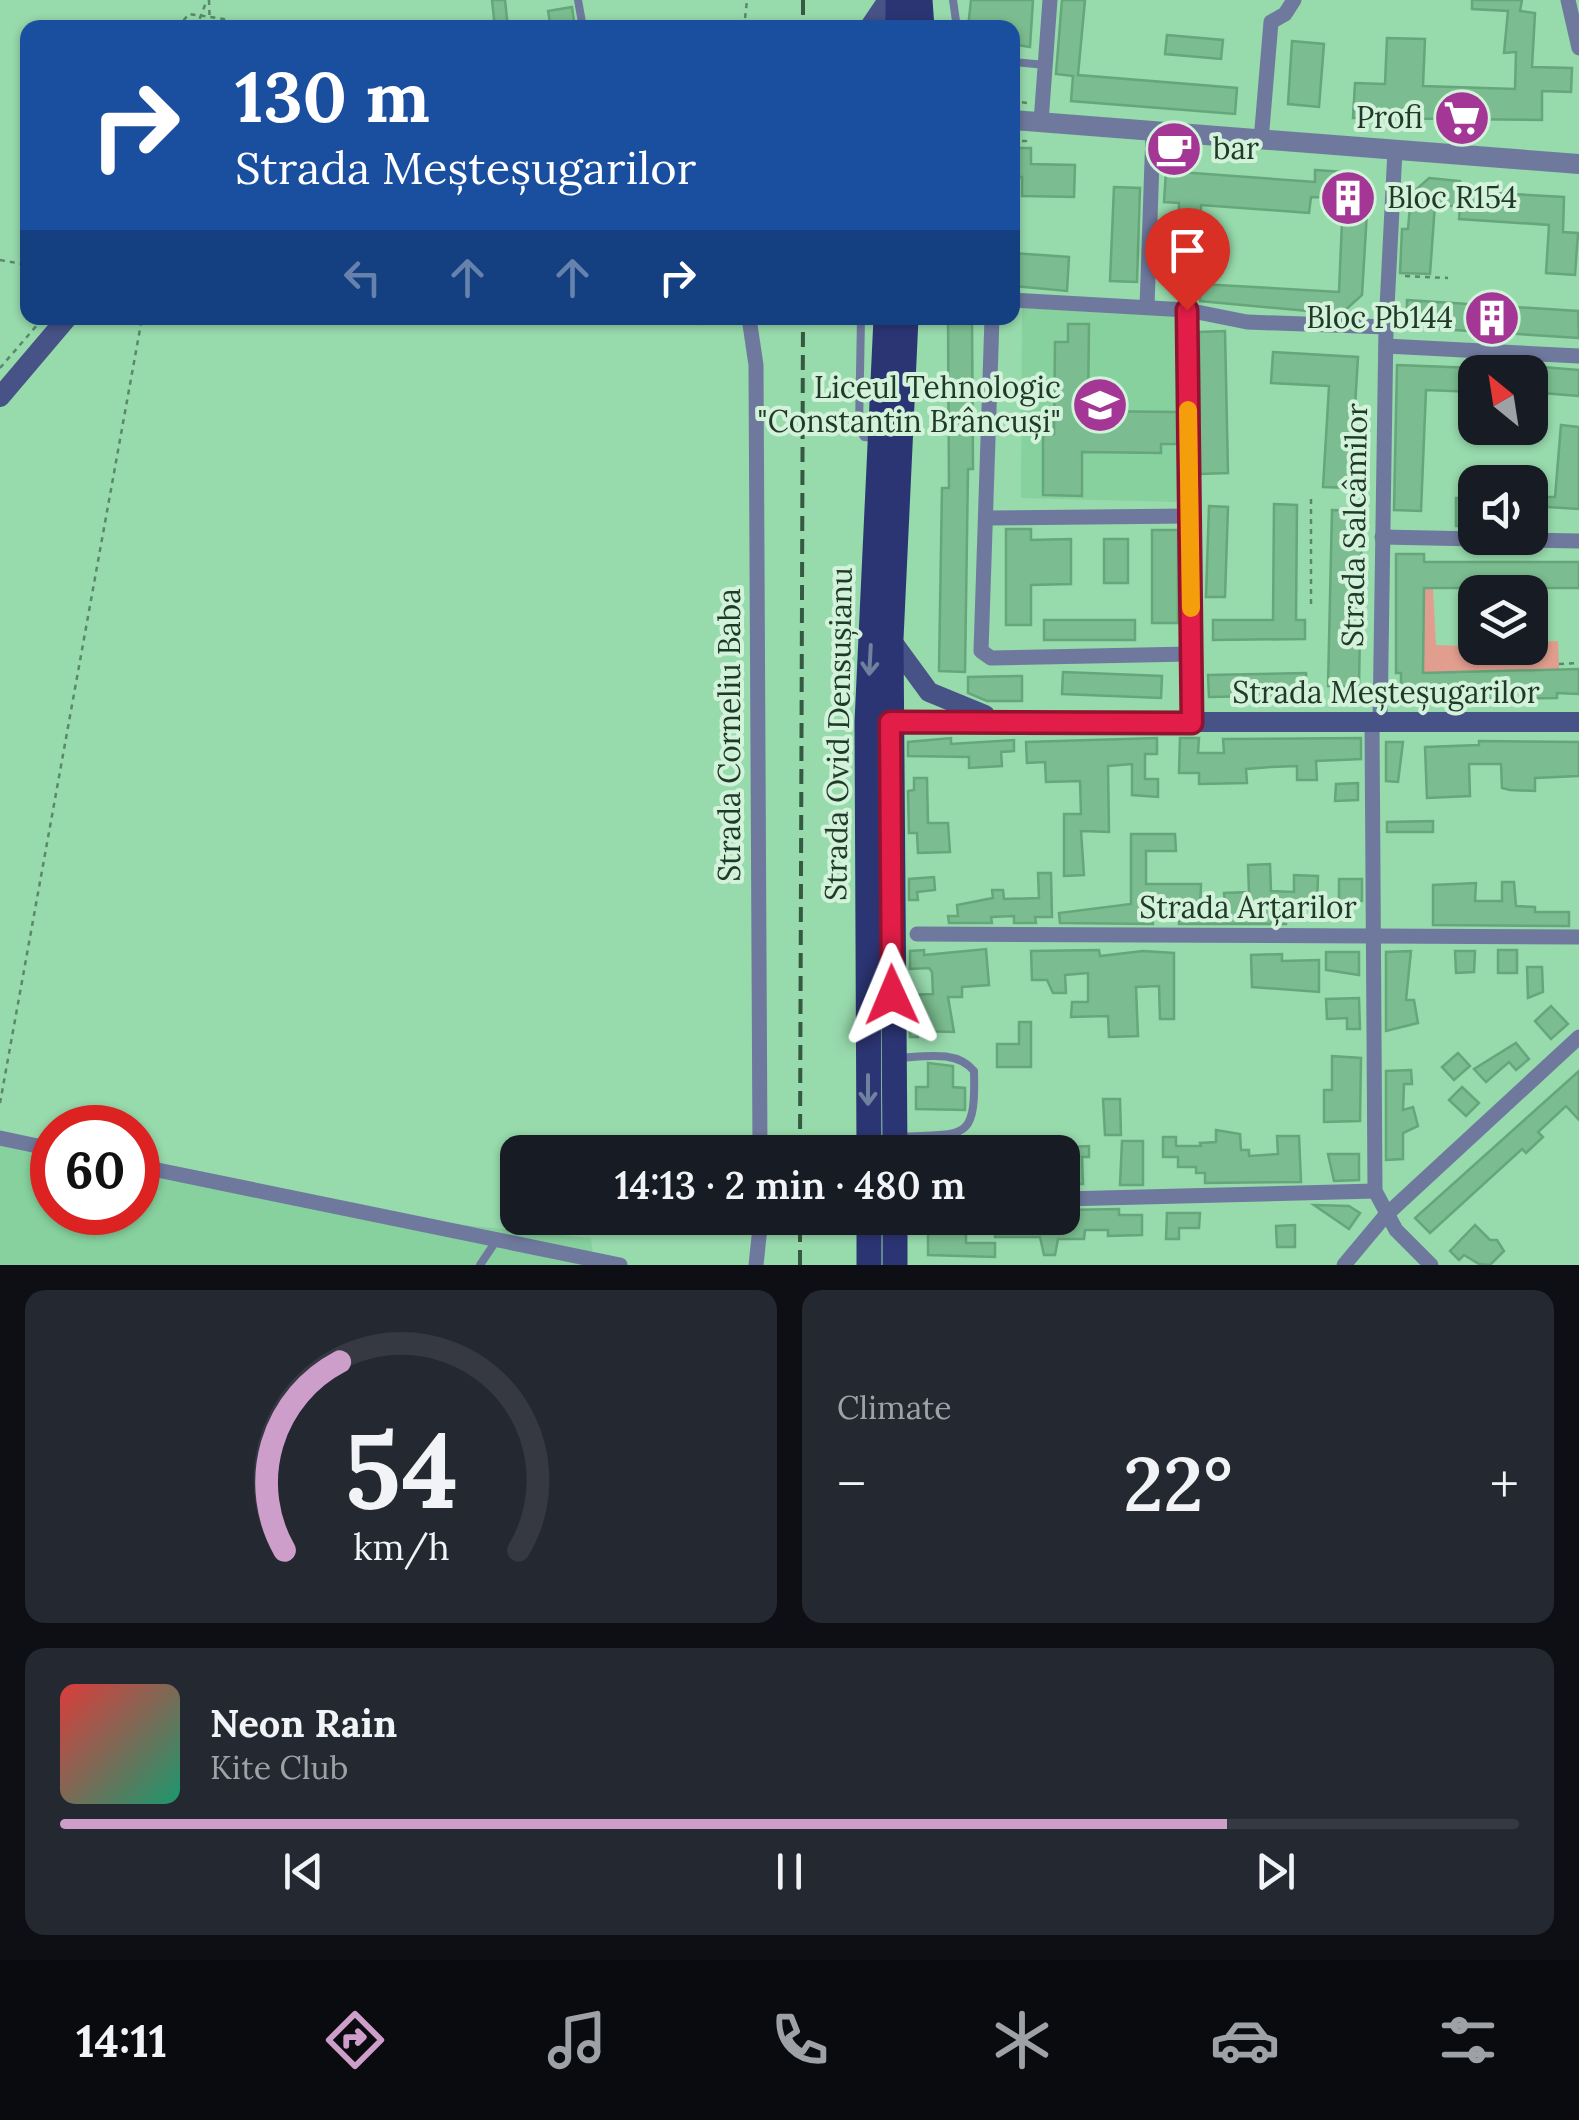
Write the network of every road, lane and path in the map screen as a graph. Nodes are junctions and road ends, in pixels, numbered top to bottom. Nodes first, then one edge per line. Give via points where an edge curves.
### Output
1 (208, 0) edge
2 (1050, 0) edge
3 (1294, 0) edge
4 (1568, 0) edge
5 (199, 15) junction
6 (210, 17) junction
7 (182, 20) edge
8 (198, 20) edge
9 (224, 20) edge
10 (1579, 48) edge
11 (1020, 63) edge
12 (1046, 66) junction
13 (1020, 121) edge
14 (1041, 122) junction
15 (1154, 132) junction
16 (1261, 140) junction
17 (1396, 150) junction
18 (1579, 164) edge
19 (1389, 275) junction
20 (1448, 278) dead end
21 (1020, 300) edge
22 (1147, 306) junction
23 (1187, 310) junction
24 (38, 325) edge
25 (61, 325) edge
26 (141, 325) edge
27 (750, 325) edge
28 (863, 325) edge
29 (883, 325) edge
30 (906, 325) edge
31 (992, 325) edge
32 (1386, 327) junction
33 (1386, 346) junction
34 (873, 354) junction
35 (1579, 356) edge
36 (0, 368) edge
37 (0, 397) edge
38 (1311, 499) dead end
39 (1190, 516) junction
40 (988, 518) junction
41 (1382, 537) junction
42 (1579, 541) edge
43 (1312, 609) dead end
44 (891, 639) junction
45 (1191, 654) junction
46 (1579, 663) edge
47 (1559, 664) dead end
48 (996, 719) junction
49 (879, 722) junction
50 (1579, 722) edge
51 (1192, 723) junction
52 (1376, 723) junction
53 (917, 934) dead end
54 (1371, 936) junction
55 (1579, 938) edge
56 (1579, 1038) edge
57 (893, 1058) junction
58 (0, 1103) edge
59 (760, 1135) edge
60 (868, 1135) edge
61 (894, 1135) edge
62 (944, 1135) edge
63 (0, 1138) edge
64 (30, 1144) edge
65 (160, 1170) edge
66 (1375, 1192) junction
67 (1080, 1198) edge
68 (1385, 1216) junction
69 (759, 1235) edge
70 (869, 1235) edge
71 (895, 1235) edge
72 (498, 1238) junction
73 (573, 1259) edge
74 (480, 1265) edge
75 (620, 1265) edge
76 (756, 1265) edge
77 (869, 1265) edge
78 (895, 1265) edge
79 (1344, 1265) edge
80 (1431, 1265) edge

1 - 5 path
1 - 6 path
2 - 12 street
3 - 16 street via 1271,22
4 - 10 street
5 - 6 path
5 - 7 path
5 - 8 path
6 - 9 path
11 - 12 lane
12 - 14 street
13 - 14 street
14 - 15 street
15 - 16 street
15 - 22 street
16 - 17 street
17 - 18 street
17 - 19 street, Strada Salcâmilor
19 - 20 path
19 - 32 street, Strada Salcâmilor
21 - 22 street
22 - 23 street
23 - 32 street via 1247,322
23 - 39 street
24 - 36 path
25 - 37 main road
26 - 58 path
27 - 59 street, Strada Corneliu Baba via 756,365
28 - 34 lane
29 - 34 main road, Strada Ovid Densușianu
30 - 44 main road, Strada Ovid Densușianu
31 - 40 street
32 - 33 street, Strada Salcâmilor
33 - 35 street
33 - 41 street, Strada Salcâmilor
34 -> 49 main road, Strada Ovid Densușianu via 880,438
38 - 43 path
39 - 40 street
39 - 45 street, Strada Meșteșugarilor
40 - 45 street via 979,643 986,655
41 - 42 street
41 - 52 street, Strada Salcâmilor
44 - 48 main road, Strada Ovid Densușianu via 929,692
44 - 49 main road, Strada Ovid Densușianu
45 - 51 street, Strada Meșteșugarilor
46 - 47 path
48 - 49 main road, Strada Meșteșugarilor
48 - 51 main road, Strada Meșteșugarilor
49 - 57 main road, Strada Ovid Densușianu
49 -> 60 main road, Strada Ovid Densușianu
50 - 52 main road, Strada Meșteșugarilor
51 - 52 main road, Strada Meșteșugarilor
52 - 54 street, Strada Salcâmilor
53 - 54 street, Strada Arțarilor
54 - 55 street, Strada Arțarilor
54 - 66 street, Strada Salcâmilor
56 - 68 street
57 - 61 main road, Strada Ovid Densușianu
57 - 62 lane via 951,1057 974,1071 976,1114 969,1126
63 - 64 street
65 - 72 street
66 - 67 street
66 - 68 street, Strada Salcâmilor
68 - 79 street
68 - 80 street
69 - 76 street
70 - 77 main road
71 - 78 main road
72 - 73 street
72 - 74 lane
73 - 75 street

